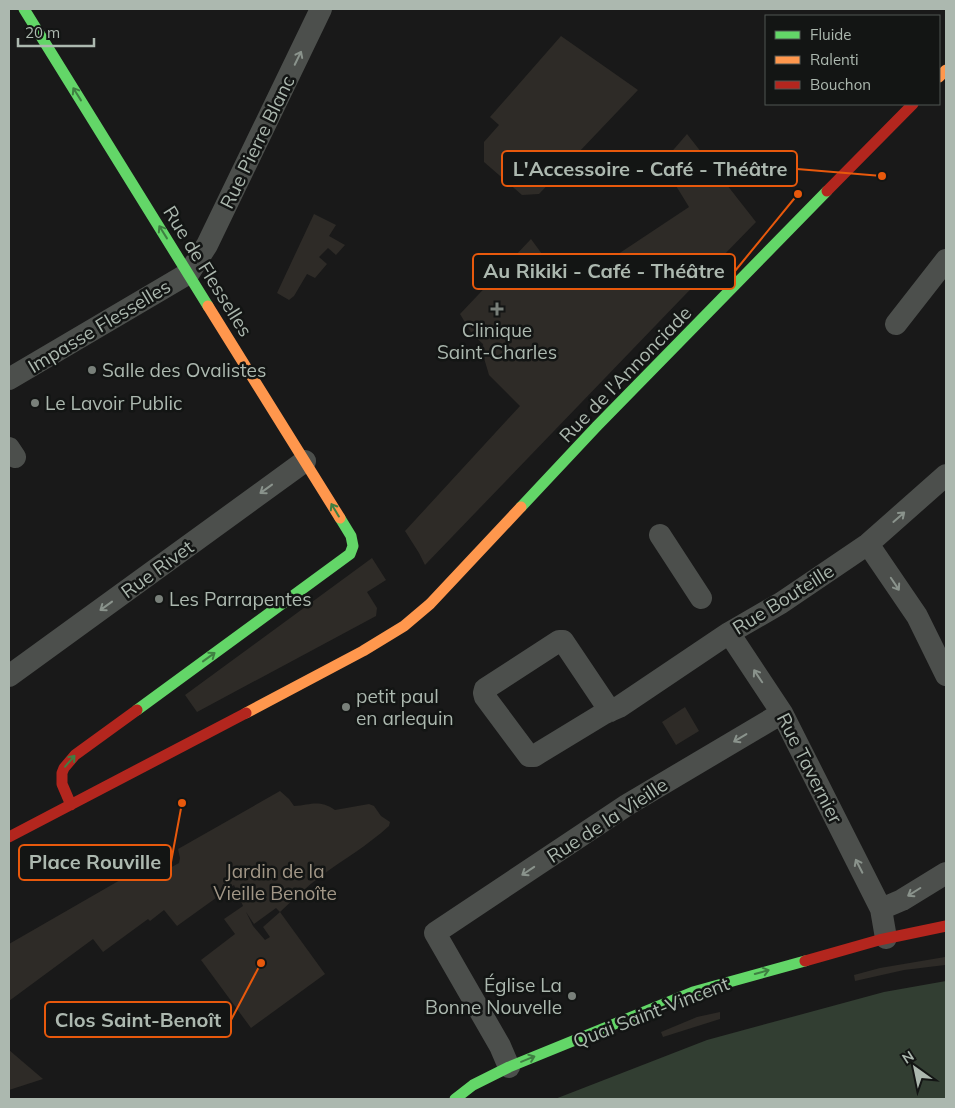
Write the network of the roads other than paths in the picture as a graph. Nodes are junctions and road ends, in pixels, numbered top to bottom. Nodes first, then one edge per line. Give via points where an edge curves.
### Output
1 (24, 9) edge
2 (321, 9) edge
3 (912, 105) edge
4 (946, 260) edge
5 (188, 273) junction
6 (896, 324) dead end
7 (9, 379) edge
8 (305, 461) junction
9 (946, 475) edge
10 (660, 535) dead end
11 (868, 544) junction
12 (701, 598) dead end
13 (728, 633) junction
14 (946, 675) edge
15 (9, 676) edge
16 (610, 711) junction
17 (782, 713) junction
18 (71, 804) junction
19 (9, 837) edge
20 (946, 872) edge
21 (881, 909) junction
22 (946, 926) edge
23 (886, 938) junction
24 (509, 1067) junction
25 (455, 1099) edge

5 -> 1 street, Rue de Flesselles
5 -> 2 street, Rue Pierre Blanc via 206,248
3 - 18 street, Rue de l'Annonciade via 597,426 430,604 404,626 363,651
4 - 6 street
5 - 7 street, Impasse Flesselles
5 - 8 street, Rue de Flesselles
8 -> 15 street, Rue Rivet
18 -> 8 street, Rue de Flesselles via 61,776 65,764 74,755 350,554 353,546 351,536
11 -> 9 street, Rue Bouteille
10 - 12 street
11 - 13 street, Rue Bouteille
11 -> 14 street via 917,616
13 - 16 street, Rue Bouteille
17 -> 13 street, Rue Tavernier
16 - 16 street via 562,641 485,689 484,693 529,756
21 -> 17 street, Rue Tavernier
17 -> 24 street, Rue de la Vieille via 627,805 435,933
18 - 19 street, Rue de l'Annonciade
20 -> 21 street via 902,900
21 - 23 street
22 - 23 street, Quai Saint-Vincent
24 -> 23 street, Quai Saint-Vincent via 693,992
24 - 25 street, Quai Saint-Vincent via 473,1085

